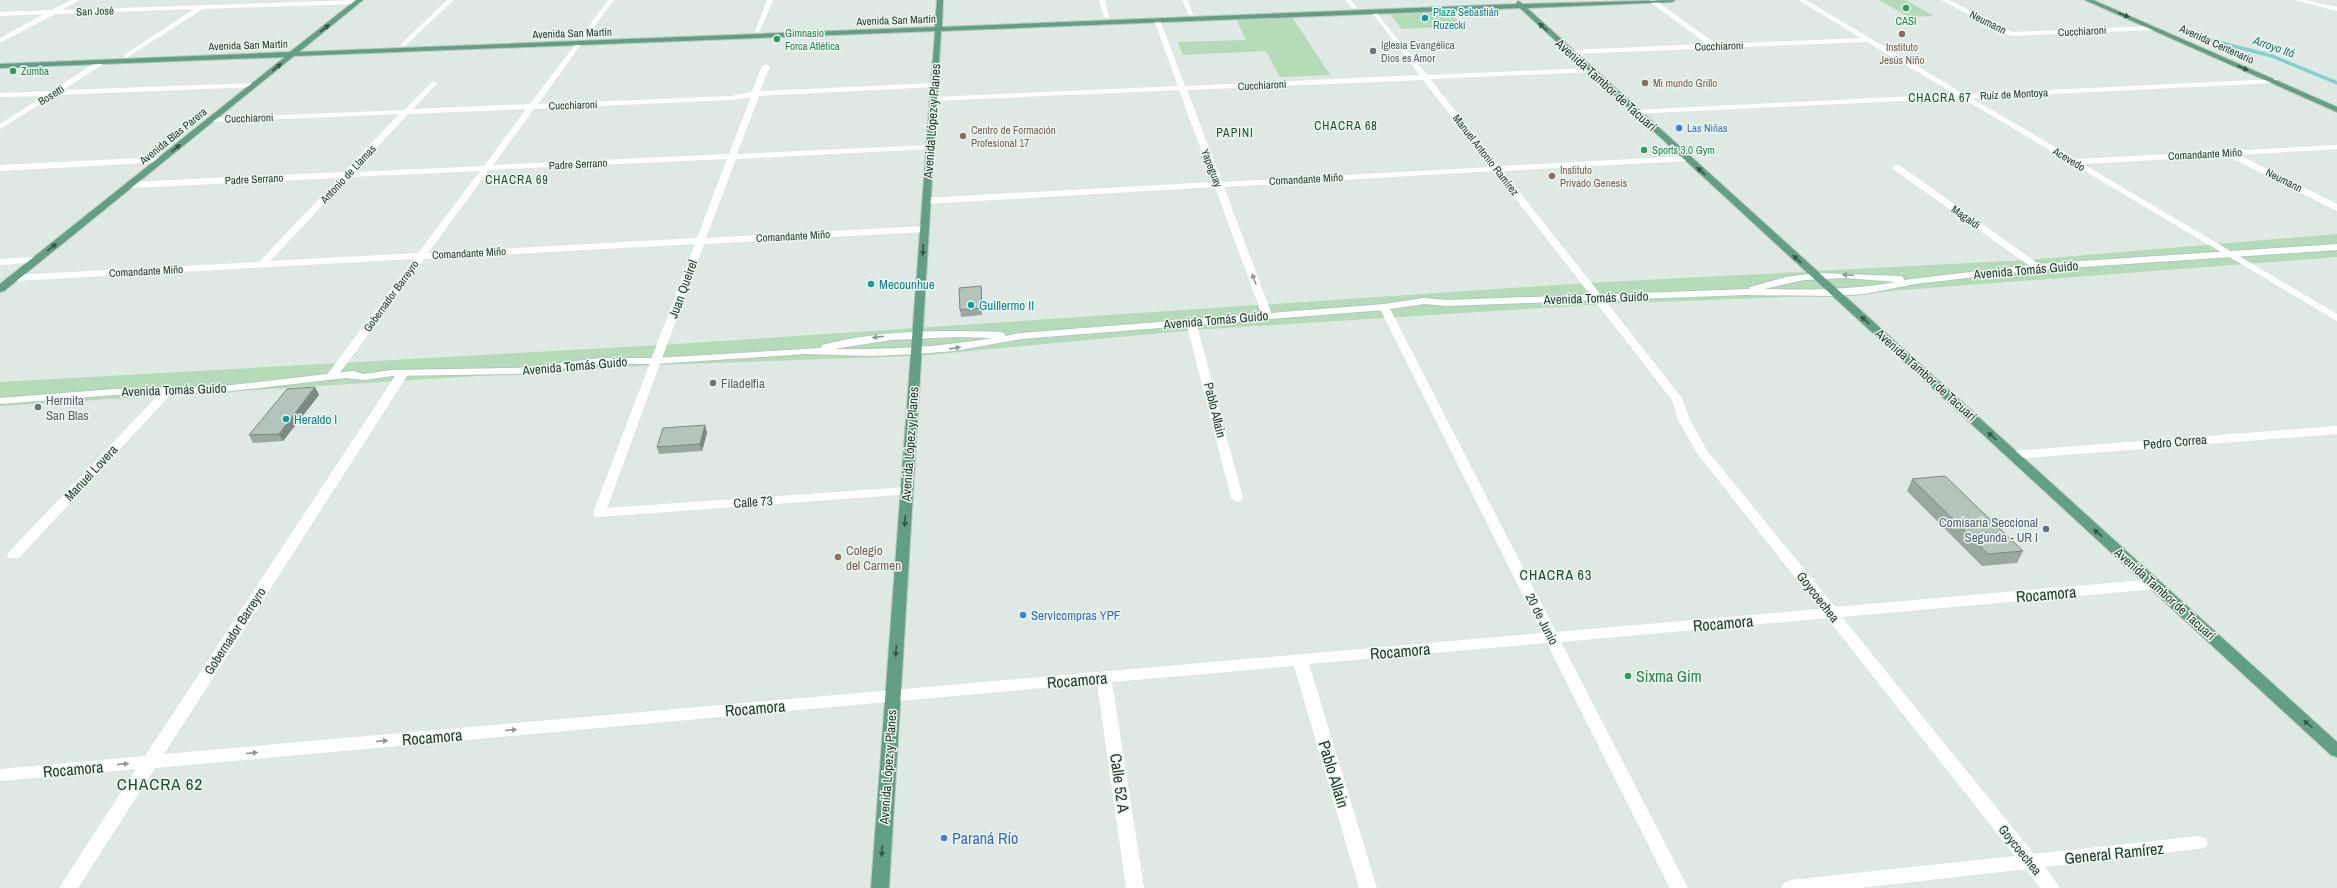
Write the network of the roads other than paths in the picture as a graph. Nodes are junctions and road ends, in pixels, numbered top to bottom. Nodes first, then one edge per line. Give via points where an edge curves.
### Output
1 (76, 0) edge
2 (213, 0) edge
3 (451, 0) edge
4 (611, 0) edge
5 (770, 0) edge
6 (940, 0) edge
7 (1102, 0) edge
8 (1185, 0) edge
9 (1348, 0) edge
10 (1551, 0) edge
11 (1672, 0) edge
12 (1801, 0) edge
13 (1944, 0) edge
14 (2088, 0) edge
15 (2297, 0) edge
16 (359, 1) edge
17 (1652, 1) edge
18 (1517, 2) edge
19 (201, 7) junction
20 (1354, 8) junction
21 (2337, 9) edge
22 (53, 12) junction
23 (1374, 12) junction
24 (0, 14) edge
25 (1191, 14) junction
26 (1107, 17) junction
27 (1157, 20) junction
28 (938, 27) junction
29 (2153, 28) junction
30 (757, 31) junction
31 (2011, 34) joint
32 (1867, 40) junction
33 (0, 41) edge
34 (581, 41) junction
35 (403, 45) junction
36 (1714, 46) junction
37 (296, 52) junction
38 (1571, 52) junction
39 (126, 56) junction
40 (0, 61) edge
41 (102, 62) junction
42 (0, 66) edge
43 (766, 66) dead end
44 (1590, 70) junction
45 (1425, 77) junction
46 (2273, 81) junction
47 (433, 83) dead end
48 (254, 85) junction
49 (934, 85) junction
50 (1181, 88) junction
51 (54, 93) junction
52 (755, 94) junction
53 (0, 95) edge
54 (1963, 96) junction
55 (933, 99) junction
56 (531, 107) junction
57 (2337, 110) edge
58 (405, 112) junction
59 (1636, 112) junction
60 (211, 120) junction
61 (0, 127) edge
62 (930, 147) junction
63 (2337, 147) edge
64 (2230, 153) junction
65 (732, 156) junction
66 (1686, 158) junction
67 (161, 160) junction
68 (2072, 162) junction
69 (1896, 167) dead end
70 (0, 168) edge
71 (485, 168) junction
72 (1497, 168) junction
73 (346, 175) junction
74 (1218, 184) junction
75 (130, 185) junction
76 (926, 201) junction
77 (2337, 208) edge
78 (924, 229) junction
79 (700, 241) junction
80 (2337, 247) edge
81 (2230, 255) junction
82 (421, 256) junction
83 (36, 260) junction
84 (0, 262) edge
85 (262, 264) junction
86 (2037, 267) junction
87 (1816, 276) junction
88 (14, 278) junction
89 (1915, 280) junction
90 (0, 289) edge
91 (1745, 292) junction
92 (1836, 293) junction
93 (1598, 298) junction
94 (1384, 307) junction
95 (1267, 315) junction
96 (2337, 318) edge
97 (1191, 322) junction
98 (917, 334) junction
99 (1021, 336) junction
100 (805, 351) junction
101 (916, 351) junction
102 (656, 361) junction
103 (397, 373) junction
104 (332, 376) junction
105 (168, 391) junction
106 (0, 401) edge
107 (2337, 430) edge
108 (2013, 455) junction
109 (907, 491) junction
110 (1237, 498) dead end
111 (599, 513) joint
112 (14, 555) dead end
113 (2155, 584) junction
114 (1830, 613) junction
115 (1551, 638) junction
116 (1300, 660) junction
117 (1104, 677) junction
118 (893, 696) junction
119 (2336, 748) edge
120 (150, 762) junction
121 (0, 775) edge
122 (2199, 843) dead end
123 (2030, 862) junction
124 (68, 888) edge
125 (880, 888) edge
126 (1135, 888) edge
127 (1368, 888) edge
128 (1679, 888) edge
129 (1790, 888) edge
130 (2051, 888) edge

1 - 22 street
2 - 19 street
3 - 35 street
4 - 34 street, Gobernador Barreyro
5 - 30 street
6 - 28 main road, Avenida López y Planes
7 - 26 street
8 - 25 street
9 - 20 street
10 - 18 main road, Avenida San Martín
11 - 17 main road, Avenida San Martín
12 - 32 street, Acevedo
13 - 31 street, Neumann
14 -> 29 main road, Avenida Centenario
15 - 21 street
16 - 19 street, San José
37 -> 16 main road, Avenida Blas Parera
17 - 18 main road, Avenida San Martín
17 - 36 street
18 - 20 main road, Avenida San Martín
18 - 23 main road, Avenida San Martín
38 -> 18 main road, Avenida Tambor de Tacuarí
19 - 22 street, San José
19 - 39 street
20 - 25 main road, Avenida San Martín
22 - 24 street, San José
22 - 33 street
23 - 27 main road, Avenida San Martín
23 - 45 street, Manuel Antonio Ramírez
25 - 26 main road, Avenida San Martín
26 - 28 main road, Avenida San Martín
27 - 28 main road, Avenida San Martín
27 - 50 street, Yapeguay
28 - 30 main road, Avenida San Martín
28 - 34 main road, Avenida San Martín
28 - 49 main road, Avenida López y Planes
29 - 31 street, Cucchiaroni
29 -> 46 main road, Avenida Centenario
30 - 34 main road, Avenida San Martín
32 - 36 street, Cucchiaroni
32 - 54 street, Acevedo
34 - 35 main road, Avenida San Martín
34 - 37 main road, Avenida San Martín
34 - 56 street, Gobernador Barreyro
35 - 37 main road, Avenida San Martín
36 - 38 street, Cucchiaroni
37 - 39 main road, Avenida San Martín
37 - 41 main road, Avenida San Martín
48 -> 37 main road, Avenida Blas Parera
38 - 44 main road, Avenida Tambor de Tacuarí
39 - 40 main road, Avenida San Martín
41 - 42 main road, Avenida San Martín
41 - 51 street, Bosetti
43 - 52 street, Juan Queirel
44 - 45 street, Cucchiaroni
44 - 59 main road, Avenida Tambor de Tacuarí
45 - 50 street, Cucchiaroni
45 - 72 street, Manuel Antonio Ramírez
46 - 54 street, Ruíz de Montoya
46 - 57 main road, Avenida Centenario
47 - 58 street, Antonio de Llamas
48 - 51 street
48 - 60 main road, Avenida Blas Parera
49 - 52 street, Cucchiaroni
49 - 55 main road, Avenida López y Planes
50 - 55 street, Cucchiaroni
50 - 74 street, Yapeguay
51 - 53 street
51 - 61 street, Bosetti
52 - 56 street, Cucchiaroni via 731,98
52 - 65 street, Juan Queirel
54 - 59 street, Ruíz de Montoya
54 - 68 street, Acevedo
55 - 62 main road, Avenida López y Planes
56 - 58 street, Cucchiaroni
56 - 71 street, Gobernador Barreyro
58 - 60 street, Cucchiaroni
58 - 73 street, Antonio de Llamas
59 - 66 main road, Avenida Tambor de Tacuarí
67 -> 60 main road, Avenida Blas Parera
62 - 65 street, Padre Serrano
62 - 76 main road, Avenida López y Planes
63 - 64 street, Comandante Miño
64 - 68 street, Comandante Miño
64 - 77 street, Neumann
65 - 71 street, Padre Serrano
65 - 79 street, Juan Queirel
66 - 72 street, Comandante Miño
87 -> 66 main road, Avenida Tambor de Tacuarí
67 - 70 street
67 - 75 main road, Avenida Blas Parera
68 - 81 street, Acevedo
69 - 86 street, Magaldi
71 - 73 street, Padre Serrano
71 - 82 street, Gobernador Barreyro
72 - 74 street, Comandante Miño
72 - 93 street, Manuel Antonio Ramírez
73 - 75 street, Padre Serrano
73 - 85 street, Antonio de Llamas
74 - 76 street, Comandante Miño
95 -> 74 street, Yapeguay
83 -> 75 main road, Avenida Blas Parera
76 - 78 main road, Avenida López y Planes
78 - 79 street, Comandante Miño
78 -> 98 main road, Avenida López y Planes
79 - 82 street, Comandante Miño
79 - 102 street, Juan Queirel
80 - 81 street, Avenida Tomás Guido
81 - 86 street, Avenida Tomás Guido
81 - 96 street, Acevedo
82 - 85 street, Comandante Miño
82 - 104 street, Gobernador Barreyro
83 - 84 street
83 - 88 main road, Avenida Blas Parera
85 - 88 street, Comandante Miño
86 - 89 street, Avenida Tomás Guido
89 -> 87 street, Avenida Tomás Guido via 1846,275
87 - 91 street, Avenida Tomás Guido via 1789,279
87 - 92 main road, Avenida Tambor de Tacuarí
88 - 90 main road, Avenida Blas Parera
89 - 92 street, Avenida Tomás Guido via 1864,291
91 - 92 street, Avenida Tomás Guido
91 - 93 street, Avenida Tomás Guido
108 -> 92 main road, Avenida Tambor de Tacuarí
93 - 94 street, Avenida Tomás Guido via 1447,303 1428,308 1410,304
93 - 114 street, Goycoechea via 1678,400 1684,420 1701,450
94 - 95 street, Avenida Tomás Guido
94 - 115 street, 20 de Junio
95 - 97 street, Avenida Tomás Guido
97 - 99 street, Avenida Tomás Guido
97 - 110 street, Pablo Allain
98 - 99 street, Avenida Tomás Guido via 946,332
98 -> 100 street, Avenida Tomás Guido via 875,337
98 - 101 main road, Avenida López y Planes
101 -> 99 street, Avenida Tomás Guido via 954,348
100 - 101 street, Avenida Tomás Guido
100 - 102 street, Avenida Tomás Guido
101 - 109 main road, Avenida López y Planes
102 - 103 street, Avenida Tomás Guido via 601,361 517,371
102 - 111 street, Juan Queirel
103 - 104 street, Avenida Tomás Guido via 364,377
103 - 120 street, Gobernador Barreyro
104 - 105 street, Avenida Tomás Guido via 223,389
105 - 106 street, Avenida Tomás Guido via 114,392
105 - 112 street, Manuel Lovera
107 - 108 street, Pedro Correa
113 -> 108 main road, Avenida Tambor de Tacuarí
109 - 111 street, Calle 73
109 -> 118 main road, Avenida López y Planes
113 - 114 street, Rocamora
119 -> 113 main road, Avenida Tambor de Tacuarí
114 - 115 street, Rocamora
114 - 123 street, Goycoechea
115 - 116 street, Rocamora
115 - 128 street, 20 de Junio
116 - 117 street, Rocamora
116 - 127 street, Pablo Allain
117 - 118 street, Rocamora
117 - 126 street, Calle 52 A
120 -> 118 street, Rocamora
118 -> 125 main road, Avenida López y Planes
121 -> 120 street, Rocamora
120 - 124 street, Gobernador Barreyro
122 - 123 street, General Ramírez
123 - 129 street, General Ramírez
123 - 130 street, Goycoechea

